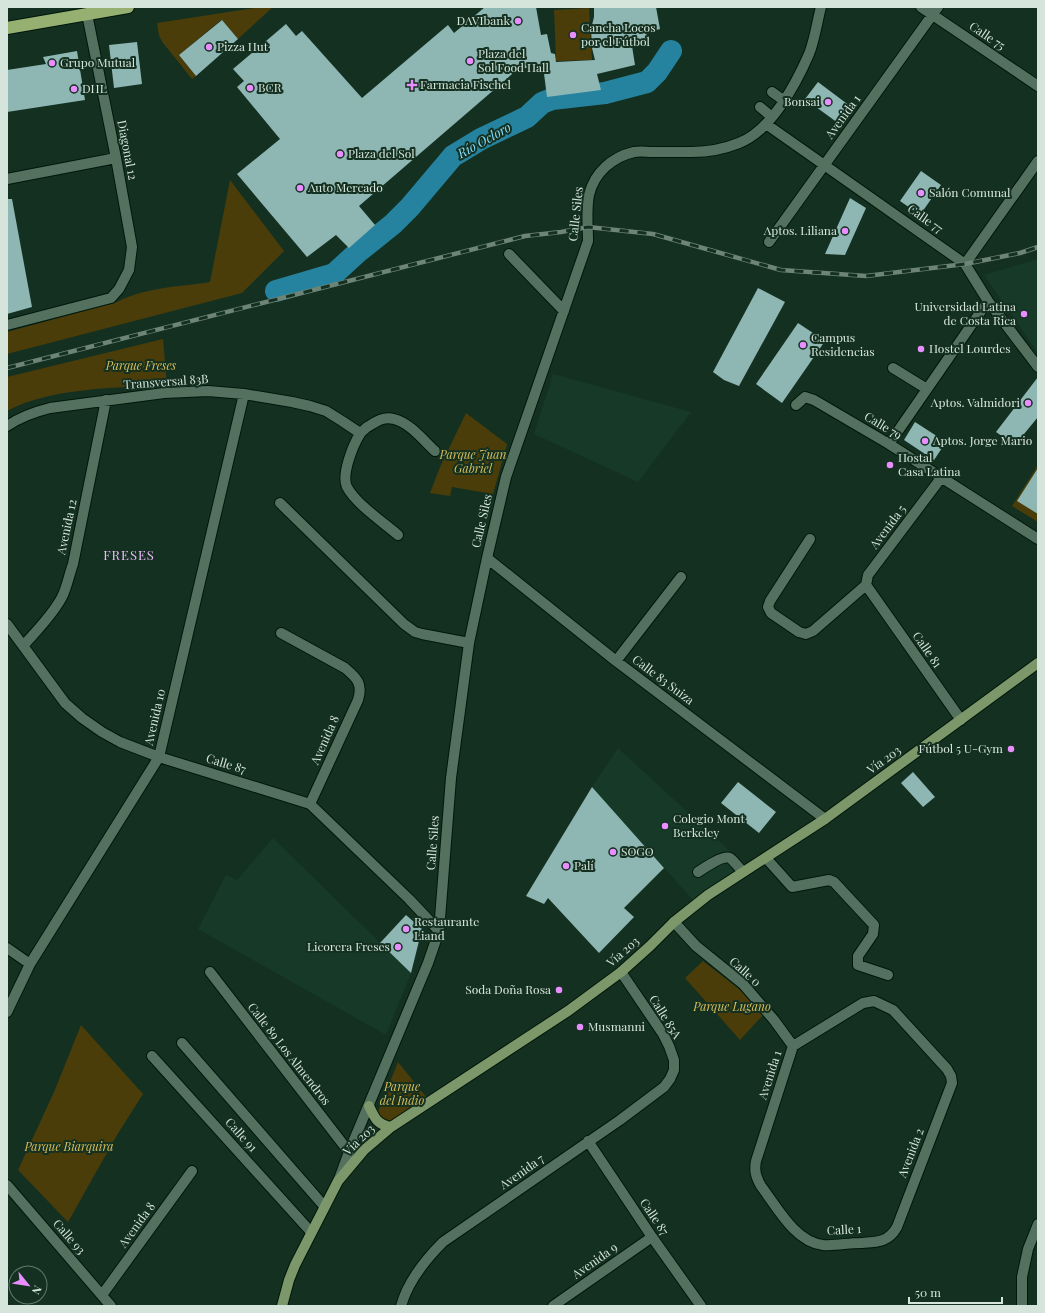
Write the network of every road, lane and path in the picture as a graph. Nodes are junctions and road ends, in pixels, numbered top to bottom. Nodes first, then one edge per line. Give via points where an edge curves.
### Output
1 (128, 7) edge
2 (821, 7) edge
3 (921, 7) edge
4 (936, 11) edge
5 (87, 14) junction
6 (7, 28) edge
7 (1038, 86) edge
8 (772, 92) dead end
9 (783, 100) junction
10 (760, 107) dead end
11 (769, 121) junction
12 (116, 158) junction
13 (1038, 161) edge
14 (825, 165) junction
15 (7, 179) edge
16 (769, 242) dead end
17 (510, 254) dead end
18 (965, 264) junction
19 (988, 301) junction
20 (564, 311) junction
21 (7, 325) edge
22 (1038, 367) edge
23 (893, 368) dead end
24 (927, 389) junction
25 (244, 394) junction
26 (106, 400) junction
27 (796, 405) dead end
28 (11, 423) edge
29 (360, 433) junction
30 (889, 444) junction
31 (435, 451) dead end
32 (941, 478) junction
33 (280, 503) dead end
34 (398, 535) dead end
35 (810, 539) dead end
36 (1038, 539) edge
37 (487, 558) junction
38 (681, 577) dead end
39 (866, 585) junction
40 (7, 624) edge
41 (281, 633) dead end
42 (469, 643) junction
43 (22, 646) junction
44 (616, 661) junction
45 (1038, 663) edge
46 (961, 720) junction
47 (159, 757) junction
48 (310, 804) junction
49 (825, 819) junction
50 (766, 858) junction
51 (698, 872) dead end
52 (743, 872) junction
53 (674, 922) junction
54 (439, 931) junction
55 (7, 948) edge
56 (30, 964) junction
57 (210, 972) dead end
58 (621, 972) junction
59 (888, 975) dead end
60 (7, 1012) edge
61 (182, 1042) dead end
62 (794, 1046) junction
63 (152, 1056) dead end
64 (951, 1076) joint
65 (670, 1079) joint
66 (369, 1106) junction
67 (391, 1127) junction
68 (588, 1141) junction
69 (349, 1152) junction
70 (192, 1171) dead end
71 (757, 1179) joint
72 (338, 1181) junction
73 (7, 1185) edge
74 (324, 1206) junction
75 (1038, 1224) edge
76 (311, 1232) junction
77 (889, 1236) joint
78 (652, 1238) junction
79 (102, 1295) junction
80 (402, 1303) edge
81 (111, 1306) edge
82 (282, 1306) edge
83 (553, 1306) edge
84 (701, 1306) edge
85 (1022, 1306) edge

1 - 5 highway
2 - 9 street, Calle Siles via 809,53
3 - 4 street, Calle 75
4 - 7 street, Calle 75
4 - 14 street, Avenida 1
5 - 6 highway
5 - 12 street, Diagonal 12
8 - 9 street
9 - 11 street, Calle Siles
10 - 11 street, Calle 77
11 - 14 street, Calle 77
11 - 20 street, Calle Siles via 740,143 709,151 635,151 620,156 604,167 591,190 587,213 588,241
12 - 15 street
12 - 21 street, Diagonal 12 via 132,247 129,270 120,289 111,298
13 - 18 street
14 - 16 street, Avenida 1
14 - 18 street, Calle 77
17 - 20 street
18 - 19 street, Calle 77
19 - 22 street, Calle 77
19 - 24 street
20 - 37 street, Calle Siles via 506,477
23 - 24 street
24 - 30 street
25 - 26 street, Transversal 83B via 208,391 164,392
25 - 29 street, Transversal 83B via 326,411
25 - 47 street, Avenida 10
26 - 28 street, Transversal 83B via 33,412
26 - 43 street, Avenida 12 via 68,581 53,611
27 - 30 street, Calle 79 via 805,398 814,400
29 - 31 street via 380,419 393,419 409,427
29 - 34 street via 344,474 346,485 360,503
30 - 32 street, Calle 79
32 - 36 street, Calle 79
32 - 39 street, Avenida 5 via 868,575
33 - 42 street via 404,624 415,632
35 - 39 street via 770,601 768,607 771,613 799,632 813,632
37 - 42 street, Calle Siles
37 - 44 street, Calle 83 Suiza
38 - 44 street
39 - 46 street, Calle 81
40 - 43 street, Calle 87
41 - 48 street, Avenida 8 via 345,668 360,686 358,700
42 - 54 street, Calle Siles via 450,778
43 - 47 street, Calle 87 via 65,703 82,718 120,742
44 - 49 street, Calle 83 Suiza
45 - 46 main road, Vía 203
46 - 49 main road, Vía 203
47 - 48 street, Calle 87
47 - 56 street, Avenida 10
48 - 54 street, Calle 87
49 - 50 main road, Vía 203
50 - 52 main road, Vía 203
50 - 59 street via 792,887 830,880 834,882 874,925 873,934 858,956 858,965
51 - 52 street via 721,859 730,858
52 - 53 main road, Vía 203
53 - 58 main road, Vía 203
53 - 62 street, Calle 0 via 696,946 743,984
54 - 66 street, Calle Siles
55 - 56 street
56 - 60 street, Avenida 10
57 - 69 street, Calle 89 Los Almendros
58 - 65 street, Calle 85A via 669,1046 674,1060 674,1070
58 - 67 main road, Vía 203 via 568,1011
61 - 74 street
62 - 64 street, Avenida 1 via 863,1003 874,1001 893,1010
62 - 71 street, Avenida 1 via 756,1161 754,1170
63 - 76 street, Calle 91
64 - 77 street, Avenida 2 via 952,1083 897,1227
65 - 68 street, Avenida 7 via 664,1087
66 - 67 main road via 376,1120
66 - 69 street, Calle Siles
67 - 72 main road, Vía 203 via 364,1150
68 - 78 street, Calle 87
68 - 80 street, Avenida 7 via 443,1242 415,1274
69 - 72 street, Calle Siles
70 - 79 street, Avenida 8
71 - 77 street, Calle 1 via 796,1232 811,1242 824,1245 881,1241
72 - 74 main road, Vía 203
73 - 79 street, Calle 93
74 - 76 main road, Vía 203
75 - 85 street via 1028,1249 1022,1277
76 - 82 main road, Vía 203 via 289,1280
78 - 83 street, Avenida 9
78 - 84 street, Calle 87
79 - 81 street, Calle 93

